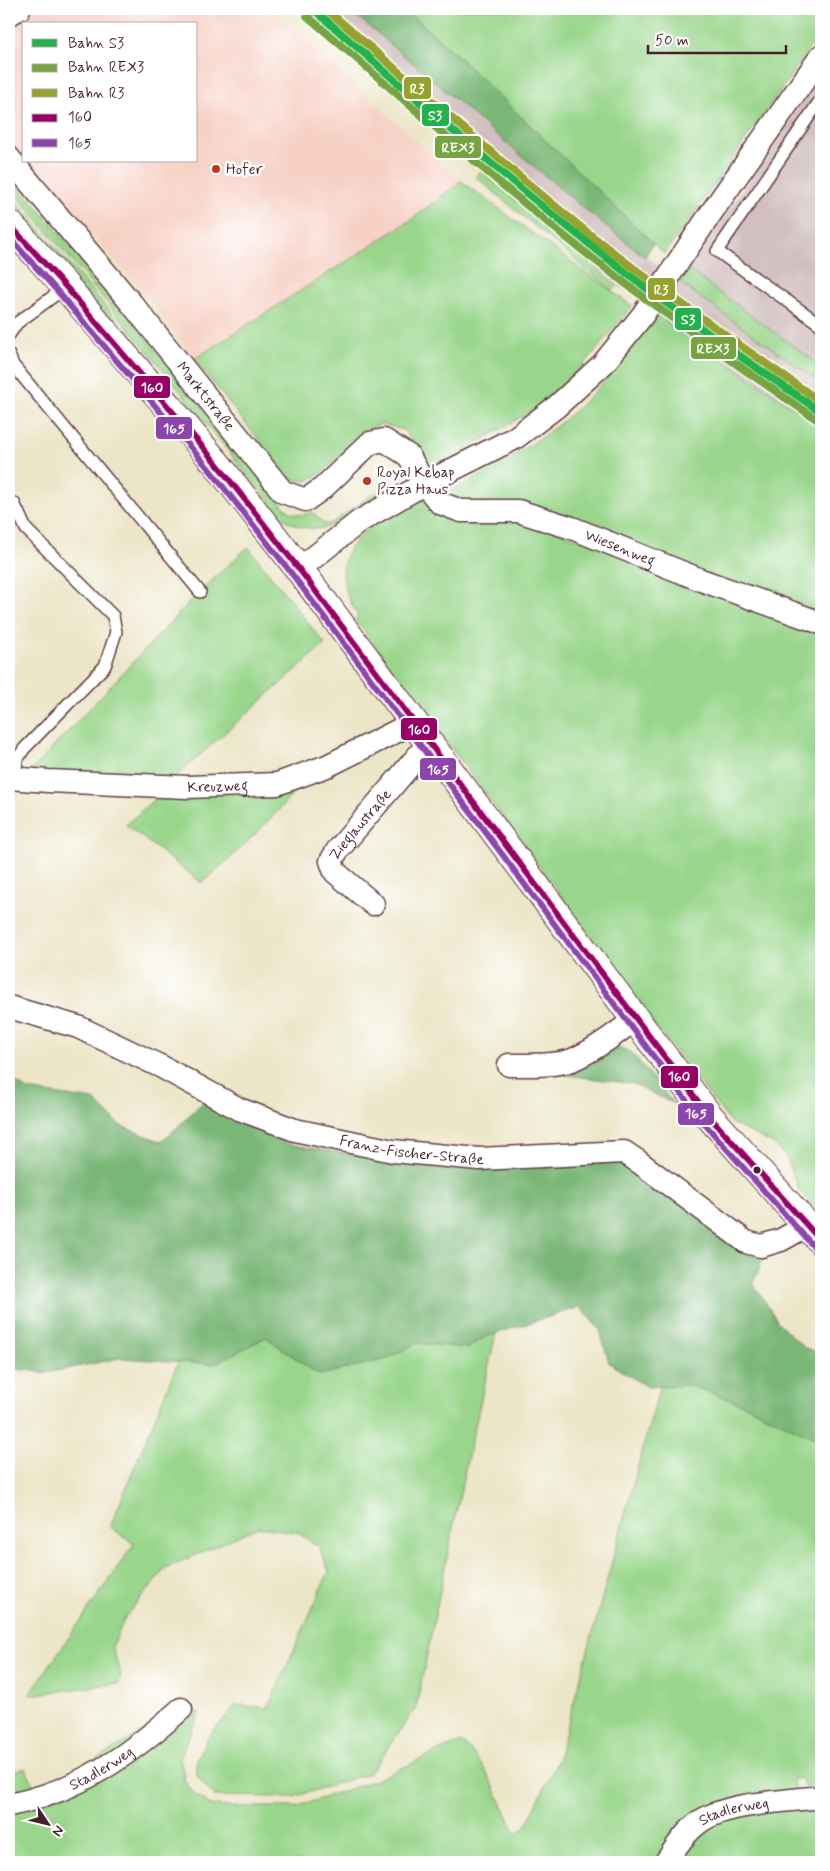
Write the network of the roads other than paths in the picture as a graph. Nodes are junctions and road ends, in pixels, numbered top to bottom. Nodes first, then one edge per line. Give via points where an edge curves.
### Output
1 (19, 9) edge
2 (9, 14) edge
3 (821, 56) edge
4 (821, 99) edge
5 (9, 158) edge
6 (9, 224) edge
7 (66, 286) junction
8 (821, 325) edge
9 (9, 335) edge
10 (9, 355) edge
11 (424, 484) junction
12 (14, 503) dead end
13 (299, 569) junction
14 (200, 592) dead end
15 (821, 623) edge
16 (421, 733) junction
17 (12, 778) edge
18 (373, 904) dead end
19 (9, 1007) edge
20 (635, 1019) junction
21 (510, 1065) dead end
22 (814, 1234) edge
23 (181, 1708) dead end
24 (821, 1797) edge
25 (9, 1805) edge
26 (666, 1862) edge

1 - 2 street
3 - 11 street via 642,316 603,364 556,407 515,438
4 - 8 lane via 717,251
5 - 11 street, Marktstraße via 283,492 306,500 370,443 384,440 409,456
6 - 7 main road
7 - 9 lane via 17,323
7 - 13 main road via 216,464
10 - 14 lane via 12,366
11 - 13 street via 360,521
11 - 15 street, Wiesenweg via 440,503 461,511 518,511 572,528
12 - 17 lane via 26,530 113,616 116,632 105,666 24,749
13 - 16 main road
16 - 17 street, Kreuzweg via 277,784 187,787
16 - 18 street, Zieglaustraße via 331,861 335,872
16 - 20 main road
19 - 22 street, Franz-Fischer-Straße via 78,1026 239,1109 296,1130 393,1151 479,1159 624,1152 746,1242 762,1246
20 - 21 street via 607,1041 570,1060
20 - 22 main road via 709,1116
23 - 25 street, Stadlerweg via 112,1764 77,1783
24 - 26 street, Stadlerweg via 729,1808 701,1821 680,1841

